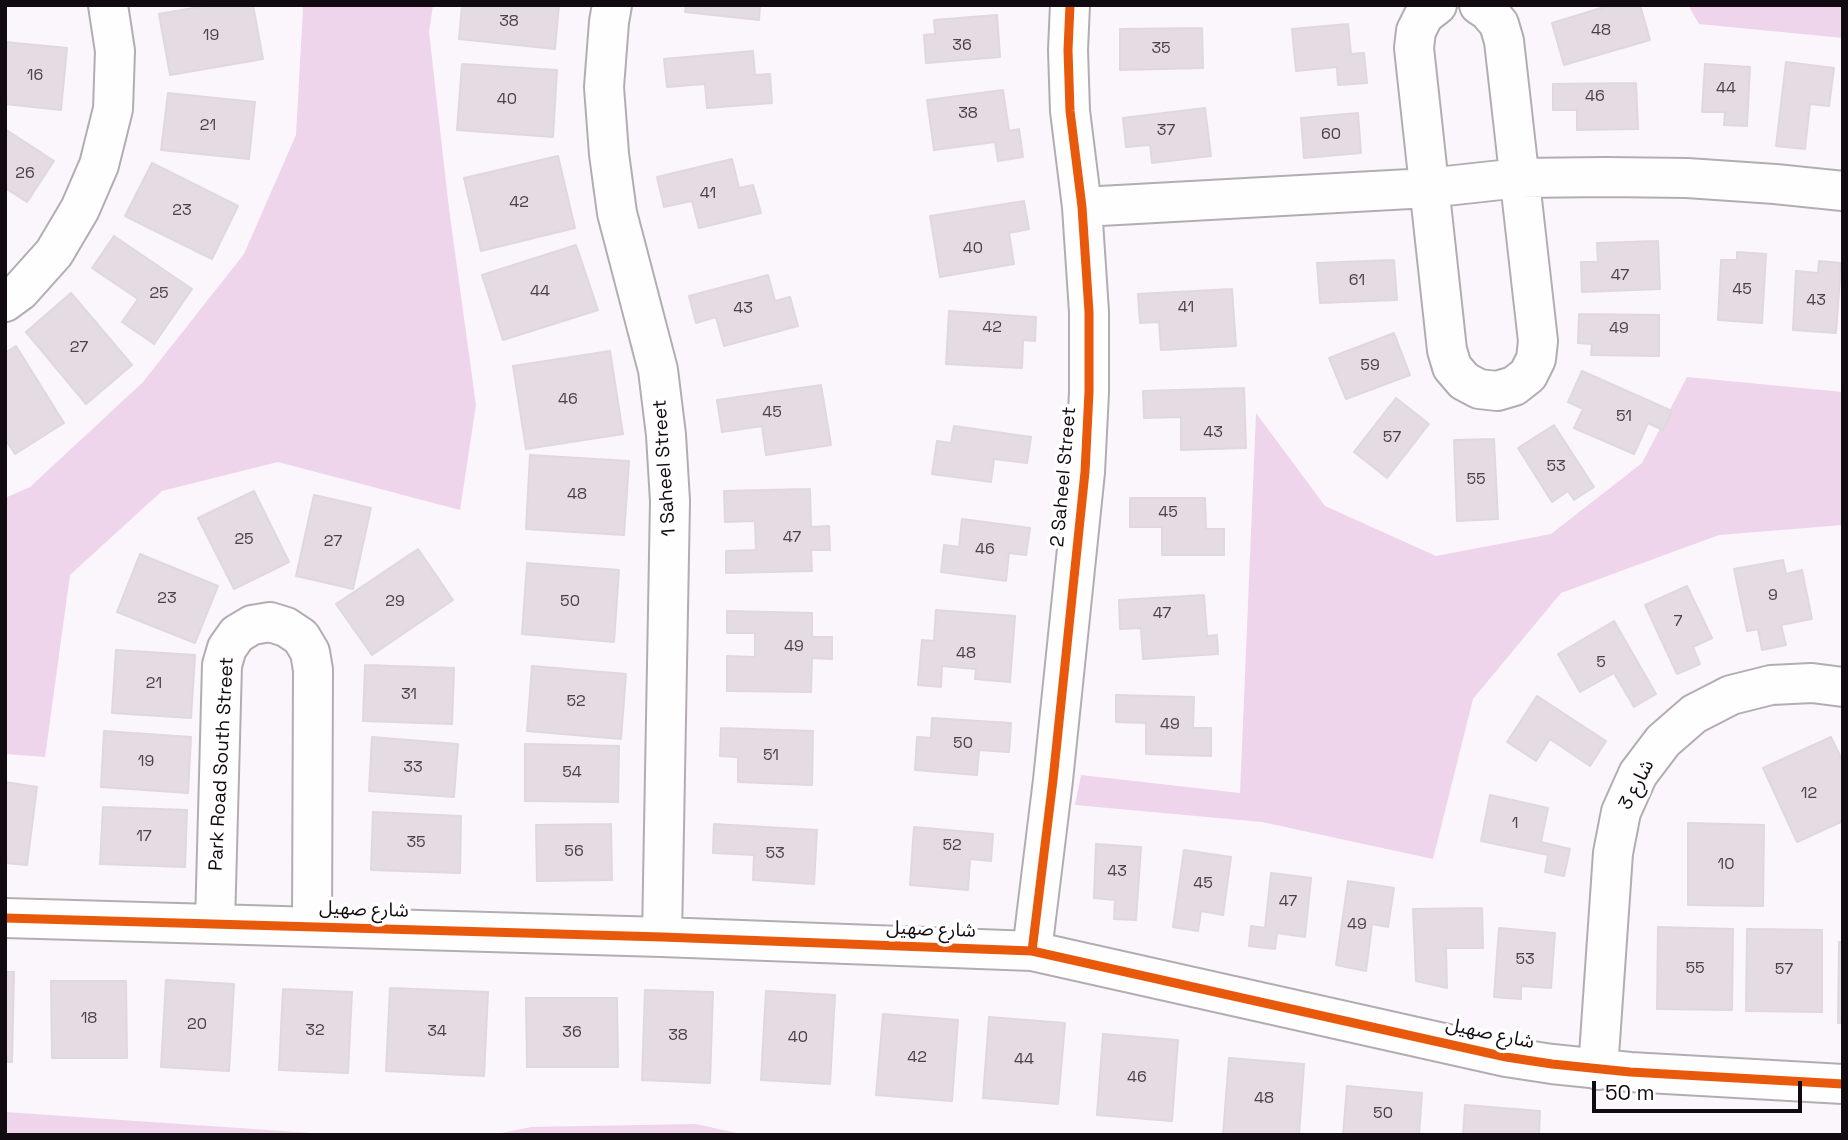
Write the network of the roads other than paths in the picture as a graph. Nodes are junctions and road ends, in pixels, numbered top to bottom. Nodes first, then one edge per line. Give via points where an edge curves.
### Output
1 (108, 5) edge
2 (612, 5) edge
3 (1070, 5) edge
4 (1437, 5) edge
5 (1479, 5) edge
6 (1519, 178) junction
7 (1428, 188) junction
8 (1843, 191) edge
9 (1082, 207) junction
10 (5, 302) edge
11 (1843, 687) edge
12 (5, 918) edge
13 (215, 924) junction
14 (313, 926) junction
15 (662, 937) junction
16 (1032, 951) junction
17 (1598, 1070) junction
18 (1843, 1084) edge

1 - 10 street via 115,51 113,109 99,165 54,253
2 - 15 street, 1 Saheel Street via 604,87 609,154 617,213 658,370 670,501
3 - 9 street, 2 Saheel Street via 1070,111
4 - 7 street via 1424,15 1414,48
5 - 6 street via 1499,24 1504,41
6 - 7 street
6 - 7 street via 1538,341 1528,374 1514,386 1497,391 1464,381 1452,367
6 - 8 street via 1687,178
7 - 9 street
9 - 16 street, 2 Saheel Street via 1089,312 1085,472
11 - 17 street, 3 شارع via 1771,685 1731,695 1694,714 1662,741 1638,774 1621,812 1613,853
12 - 13 street, شارع صهيل
13 - 14 street, شارع صهيل
13 - 14 street, Park Road South Street via 222,665 237,634 270,622 301,637 313,670
14 - 15 street, شارع صهيل
15 - 16 street, شارع صهيل
16 - 17 street, شارع صهيل via 1506,1057
17 - 18 street, شارع صهيل

